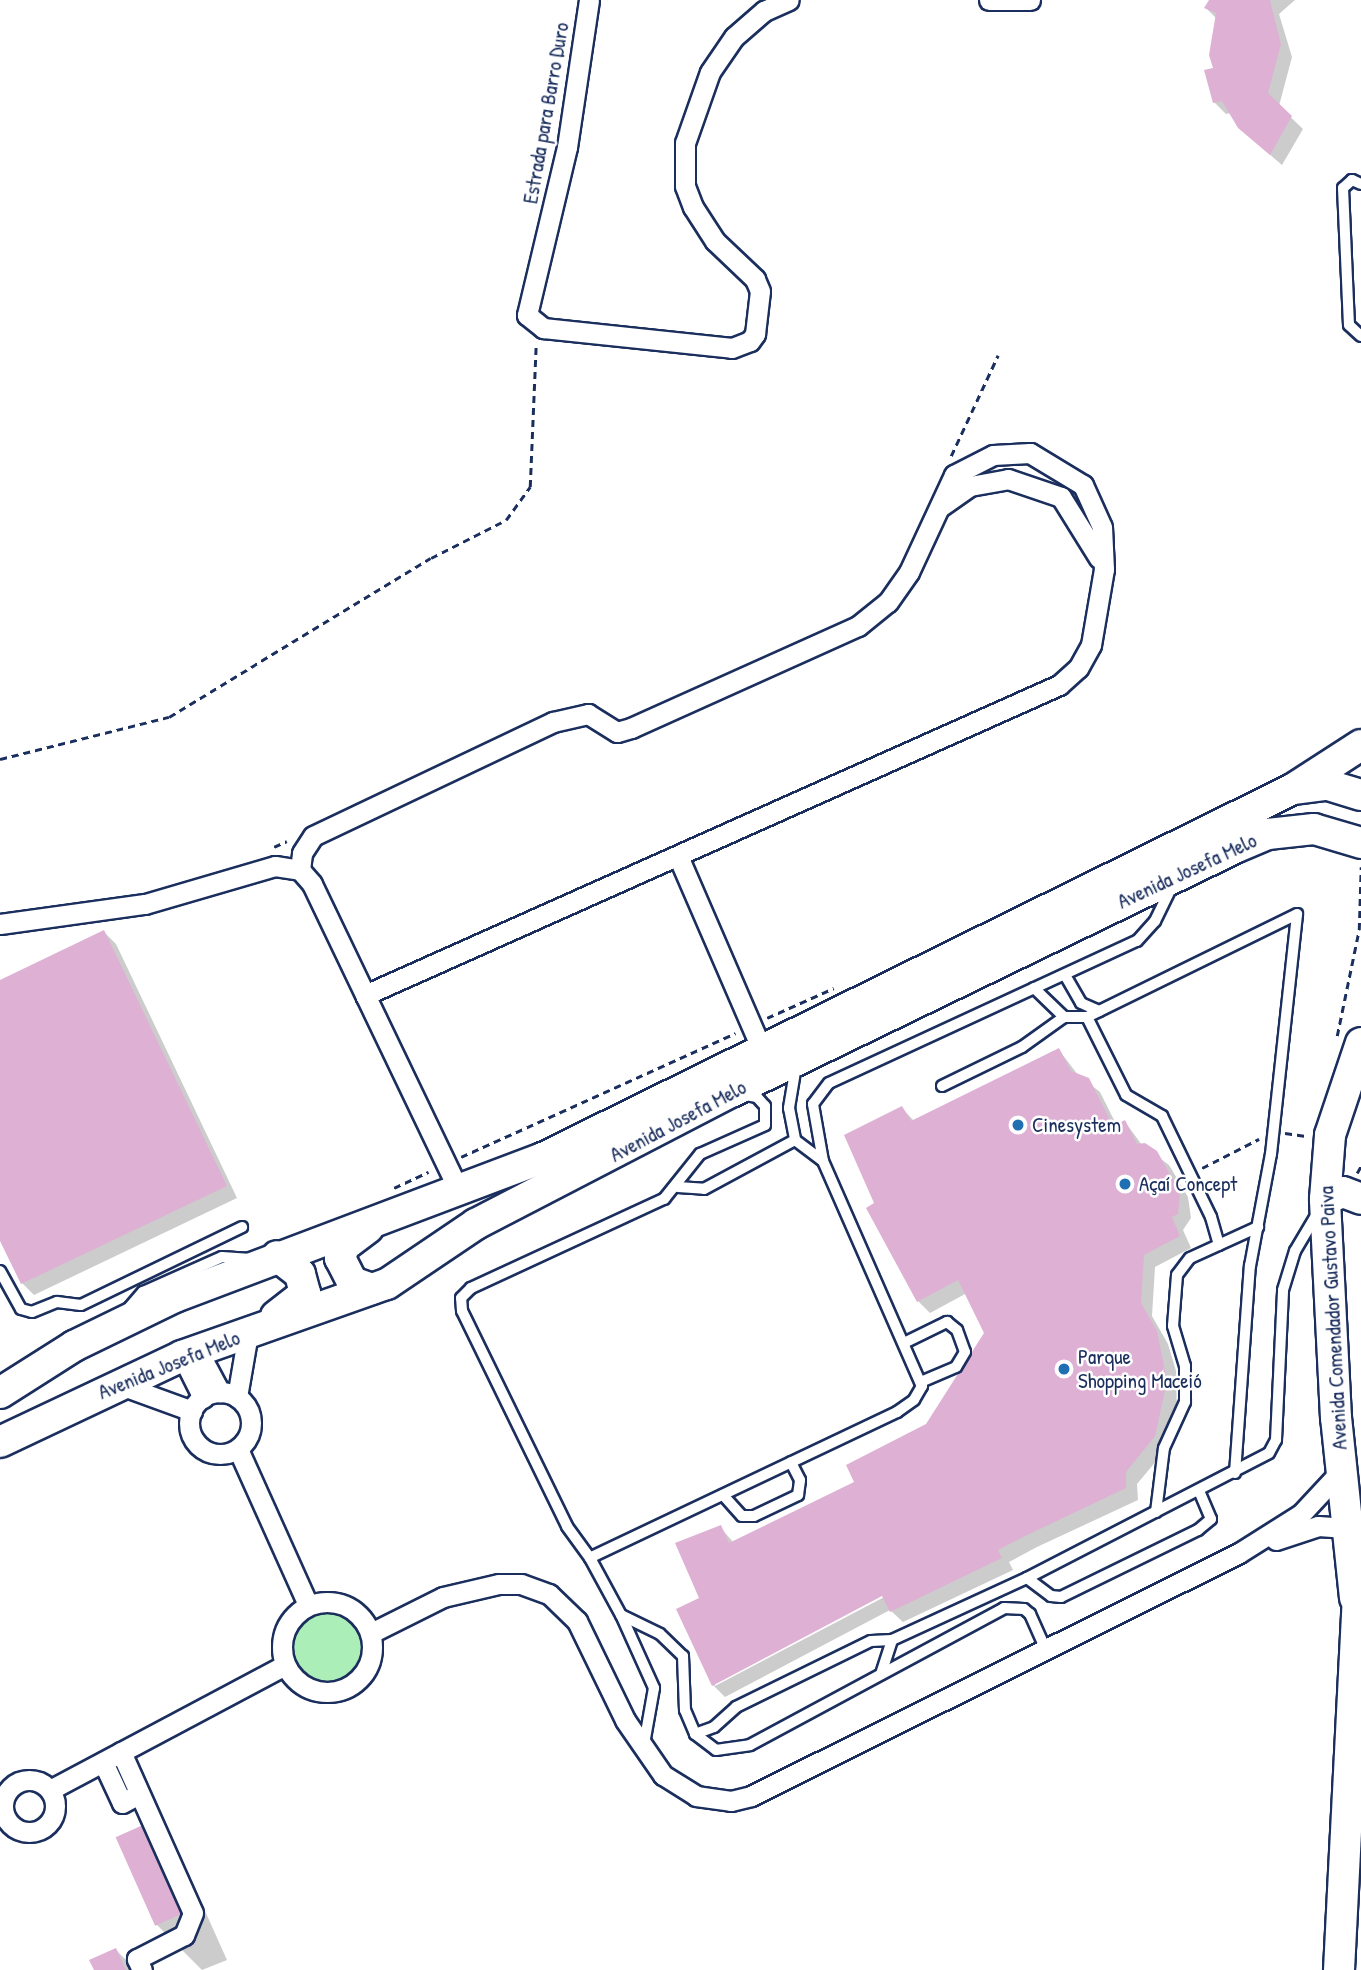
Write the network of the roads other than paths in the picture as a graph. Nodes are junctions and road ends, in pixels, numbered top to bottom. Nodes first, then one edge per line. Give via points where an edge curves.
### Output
1 (589, 0) edge
2 (789, 0) edge
3 (989, 0) edge
4 (1030, 0) edge
5 (1361, 184) edge
6 (1361, 336) edge
7 (1046, 460) junction
8 (1035, 489) junction
9 (936, 510) junction
10 (1104, 569) junction
11 (1361, 745) edge
12 (1328, 785) junction
13 (1293, 789) junction
14 (1361, 795) edge
15 (1314, 829) junction
16 (1361, 843) edge
17 (678, 856) junction
18 (300, 870) junction
19 (1177, 875) junction
20 (0, 924) edge
21 (1065, 975) junction
22 (1034, 988) junction
23 (365, 995) junction
24 (1099, 1012) junction
25 (1064, 1017) junction
26 (1087, 1017) junction
27 (757, 1036) junction
28 (1348, 1044) edge
29 (797, 1059) junction
30 (1352, 1079) junction
31 (942, 1086) dead end
32 (731, 1092) junction
33 (1361, 1119) edge
34 (795, 1140) junction
35 (823, 1161) junction
36 (678, 1186) junction
37 (459, 1191) junction
38 (1325, 1199) junction
39 (1361, 1199) edge
40 (393, 1202) junction
41 (242, 1227) dead end
42 (1258, 1227) junction
43 (1219, 1245) junction
44 (269, 1259) junction
45 (172, 1261) junction
46 (0, 1271) edge
47 (178, 1275) junction
48 (372, 1289) junction
49 (117, 1325) junction
50 (251, 1331) junction
51 (906, 1342) junction
52 (190, 1354) junction
53 (921, 1382) junction
54 (118, 1384) junction
55 (0, 1393) edge
56 (213, 1400) junction
57 (0, 1441) edge
58 (238, 1449) junction
59 (791, 1462) junction
60 (1340, 1472) junction
61 (1235, 1473) junction
62 (1199, 1491) junction
63 (723, 1495) junction
64 (1156, 1512) junction
65 (1346, 1528) junction
66 (1238, 1553) junction
67 (590, 1558) junction
68 (1027, 1578) junction
69 (1358, 1584) edge
70 (308, 1605) junction
71 (621, 1615) junction
72 (371, 1633) junction
73 (892, 1640) junction
74 (1045, 1647) junction
75 (285, 1665) junction
76 (881, 1674) junction
77 (695, 1734) junction
78 (643, 1751) junction
79 (121, 1752) junction
80 (103, 1762) junction
81 (50, 1790) dead end
82 (139, 1794) junction
83 (142, 1970) edge
84 (1339, 1970) edge

1 - 2 street, Estrada para Barro Duro via 567,147 533,321 732,348 750,341 760,322 760,291 755,279 715,241 693,207 685,186 685,143 710,72 734,37 764,11
3 - 4 street
5 - 6 lane via 1352,180 1343,188 1349,325
7 - 8 street via 1032,460 1024,468 1027,484
7 - 9 street via 1030,453 993,455 954,475
7 - 10 street via 1083,485 1102,527
8 - 9 street via 1008,479 970,486
8 - 10 street via 1060,497 1088,535
9 - 18 street via 909,572 888,602 858,626 631,728 617,732 588,714 553,722 313,836 302,852
10 - 17 street via 1091,645 1079,667 1059,685
11 - 13 main road
12 - 13 main road, Avenida Josefa Melo
12 - 14 main road, Avenida Josefa Melo
12 - 15 main road via 1334,810
13 - 27 main road, Avenida Josefa Melo
15 - 16 main road, Avenida Josefa Melo
15 - 19 main road, Avenida Josefa Melo via 1268,834
17 - 23 street
17 - 27 street
18 - 20 street via 275,866 145,904
18 - 23 street via 312,884
19 - 21 lane via 1154,921 1137,941
19 - 29 main road, Avenida Josefa Melo
21 - 22 lane
21 - 24 lane via 1081,1003
22 - 25 lane
22 - 35 lane via 822,1089 813,1116
23 - 37 street
24 - 26 lane
24 - 42 lane via 1297,914
25 - 26 lane
25 - 31 lane via 1022,1046
26 - 43 lane via 1126,1095 1156,1110 1191,1174
27 - 37 main road, Avenida Josefa Melo via 541,1159
28 - 30 main road, Avenida Comendador Gustavo Paiva
29 - 32 main road, Avenida Josefa Melo
29 - 34 lane via 789,1108
30 - 33 main road via 1352,1101
30 - 38 main road, Avenida Comendador Gustavo Paiva via 1330,1135
32 - 36 lane via 757,1097 768,1115 765,1125 700,1154
32 - 48 main road, Avenida Josefa Melo via 476,1224 409,1271
34 - 35 lane
34 - 36 lane via 704,1189
35 - 51 lane
36 - 67 lane via 664,1199 471,1289 461,1298 462,1311 567,1526
37 - 40 main road, Avenida Josefa Melo
38 - 39 main road via 1343,1192
38 - 60 main road, Avenida Comendador Gustavo Paiva
38 - 61 lane via 1295,1251 1283,1290 1274,1447
40 - 44 main road, Avenida Josefa Melo
40 - 48 main road via 344,1246 342,1268 352,1282
41 - 45 lane
42 - 43 lane
42 - 61 lane via 1250,1266
43 - 64 lane via 1190,1258 1177,1275 1173,1326 1185,1366 1185,1402 1164,1448
44 - 47 lane via 222,1257
44 - 49 main road, Avenida Josefa Melo
44 - 50 main road via 300,1273 304,1293 298,1303
45 - 46 lane via 80,1305 57,1302 32,1312 19,1307
45 - 47 lane
47 - 49 lane via 143,1292
48 - 50 main road, Avenida Josefa Melo
49 - 55 main road, Avenida Josefa Melo
50 - 52 main road, Avenida Josefa Melo
50 - 56 street
51 - 53 lane
51 - 53 lane via 947,1322 957,1330 965,1352 956,1367
52 - 54 main road, Avenida Josefa Melo
52 - 56 street
53 - 59 lane via 920,1392 906,1406
54 - 56 street
54 - 57 main road, Avenida Josefa Melo
56 - 58 street via 249,1410 251,1427
56 - 58 street via 192,1437 204,1450 221,1454
58 - 70 street
59 - 63 lane
59 - 63 lane via 800,1480 798,1495 754,1516 742,1516
60 - 65 main road, Avenida Comendador Gustavo Paiva
60 - 66 street via 1301,1514
61 - 62 lane
62 - 64 lane
62 - 68 lane via 1211,1519 1205,1526 1061,1597 1051,1596
63 - 67 lane
64 - 68 lane
65 - 66 street via 1318,1526
65 - 69 main road, Avenida Comendador Gustavo Paiva
66 - 74 street
67 - 71 lane
68 - 73 lane
69 - 84 main road, Avenida Comendador Gustavo Paiva
70 - 72 street via 327,1601 346,1605 361,1616
70 - 75 street via 296,1613 282,1637
71 - 77 lane via 660,1634 683,1656 685,1710
71 - 78 lane via 654,1688
72 - 75 street via 373,1646 365,1672 343,1689 330,1692 303,1685
72 - 78 street via 443,1597 499,1584 521,1584 549,1594 577,1621
73 - 76 lane
73 - 77 lane via 871,1641 736,1707 714,1727
74 - 76 lane via 1030,1614 1024,1609 1004,1608
74 - 78 street via 751,1796 715,1801 681,1789
75 - 79 street
76 - 77 lane via 738,1748 716,1749
79 - 80 street
79 - 82 street
80 - 81 street
80 - 82 street via 122,1803
82 - 83 street via 193,1913 184,1935 138,1959

